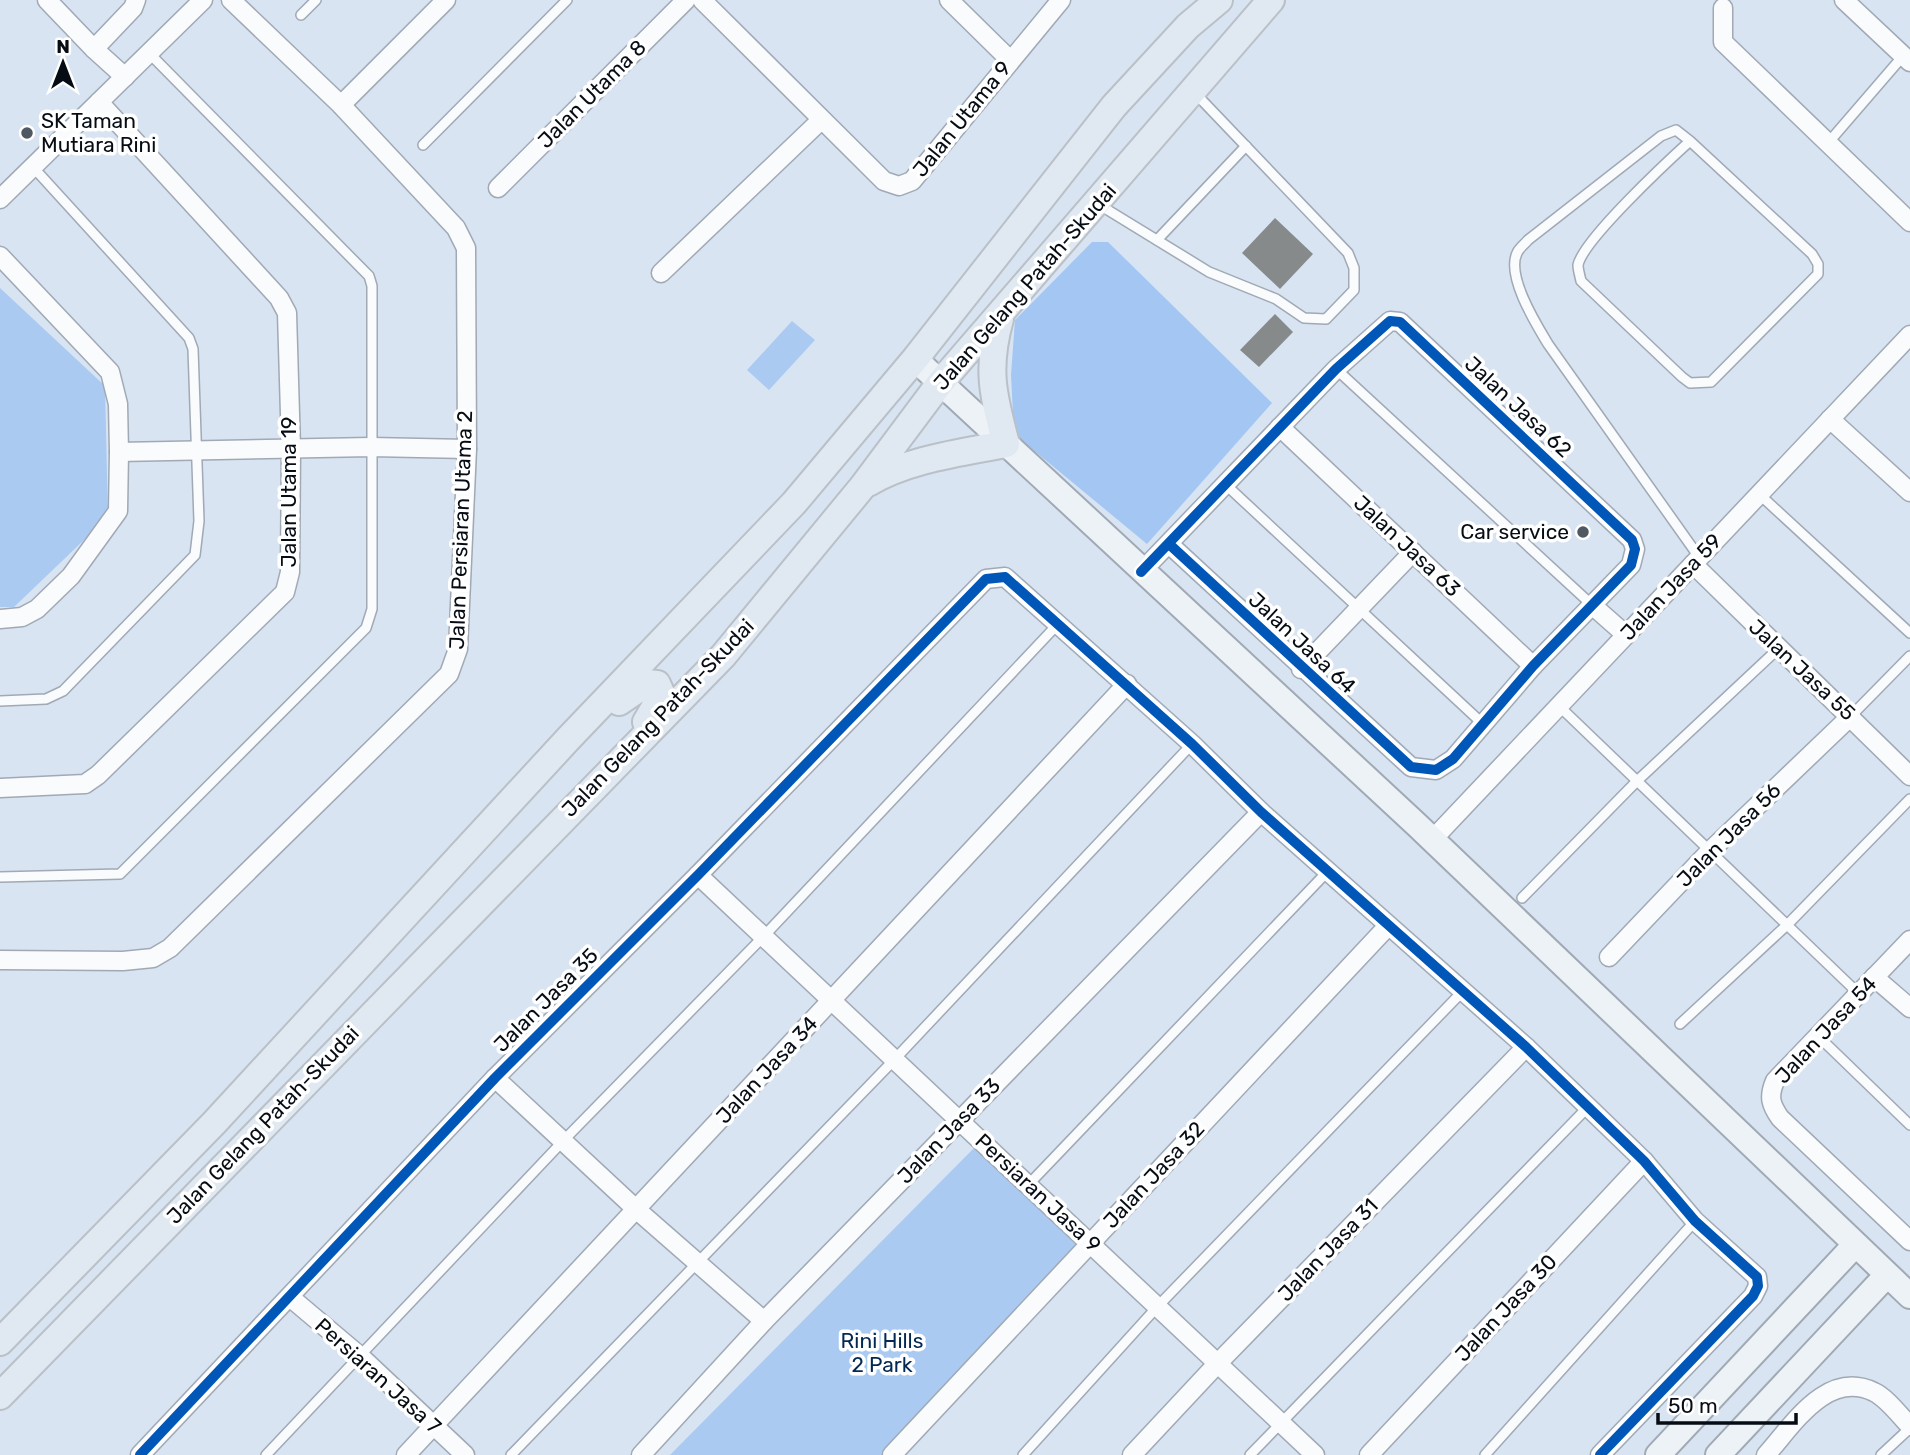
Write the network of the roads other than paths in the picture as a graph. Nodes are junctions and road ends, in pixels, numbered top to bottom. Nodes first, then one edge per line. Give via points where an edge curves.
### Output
1 (47, 0) edge
2 (136, 0) edge
3 (203, 0) edge
4 (231, 0) edge
5 (316, 0) edge
6 (446, 0) edge
7 (567, 0) edge
8 (686, 0) edge
9 (702, 0) edge
10 (949, 0) edge
11 (1060, 0) edge
12 (1219, 0) edge
13 (1271, 0) edge
14 (1844, 0) edge
15 (1727, 4) edge
16 (1189, 13) edge
17 (301, 15) dead end
18 (94, 49) junction
19 (149, 53) junction
20 (1907, 59) edge
21 (1010, 60) junction
22 (125, 77) junction
23 (1194, 91) junction
24 (99, 102) junction
25 (341, 105) junction
26 (820, 121) junction
27 (1690, 141) junction
28 (1828, 143) junction
29 (423, 145) dead end
30 (1246, 146) junction
31 (33, 167) junction
32 (498, 188) dead end
33 (0, 199) edge
34 (1098, 204) junction
35 (1910, 222) edge
36 (1157, 240) junction
37 (0, 256) edge
38 (661, 273) dead end
39 (1003, 310) junction
40 (1908, 340) edge
41 (915, 359) junction
42 (1336, 369) junction
43 (940, 383) junction
44 (1830, 419) junction
45 (1280, 426) junction
46 (1006, 444) junction
47 (371, 447) junction
48 (291, 448) junction
49 (467, 449) junction
50 (119, 452) junction
51 (197, 452) junction
52 (1225, 484) junction
53 (863, 485) junction
54 (1910, 492) edge
55 (1759, 494) junction
56 (1169, 544) junction
57 (1413, 552) junction
58 (1696, 561) junction
59 (1142, 572) junction
60 (1592, 605) junction
61 (1359, 607) junction
62 (0, 619) edge
63 (1057, 625) junction
64 (1910, 633) edge
65 (1626, 635) junction
66 (1778, 649) junction
67 (1910, 656) edge
68 (1533, 666) junction
69 (1301, 669) junction
70 (1127, 684) junction
71 (0, 701) edge
72 (1559, 706) junction
73 (1851, 716) junction
74 (1483, 724) junction
75 (569, 738) junction
76 (1192, 744) junction
77 (1411, 768) joint
78 (610, 770) junction
79 (1910, 776) edge
80 (1637, 781) junction
81 (0, 788) edge
82 (1910, 799) edge
83 (1261, 812) junction
84 (1432, 840) junction
85 (1710, 851) junction
86 (1328, 871) junction
87 (698, 875) junction
88 (0, 877) edge
89 (1522, 898) dead end
90 (1787, 925) junction
91 (1388, 926) junction
92 (764, 936) junction
93 (1910, 940) edge
94 (1609, 957) dead end
95 (0, 960) edge
96 (1874, 977) junction
97 (1463, 991) junction
98 (1859, 994) junction
99 (833, 1000) junction
100 (1910, 1008) edge
101 (1680, 1024) dead end
102 (1818, 1036) junction
103 (1526, 1047) junction
104 (895, 1059) junction
105 (495, 1078) junction
106 (1588, 1107) junction
107 (960, 1119) junction
108 (1910, 1125) edge
109 (564, 1140) junction
110 (1644, 1161) junction
111 (1029, 1184) junction
112 (637, 1210) junction
113 (1695, 1221) junction
114 (1910, 1241) edge
115 (1090, 1243) junction
116 (1855, 1245) junction
117 (696, 1263) junction
118 (1887, 1275) junction
119 (1910, 1296) edge
120 (290, 1297) junction
121 (1158, 1306) junction
122 (764, 1321) junction
123 (0, 1342) edge
124 (361, 1357) junction
125 (1218, 1363) junction
126 (0, 1396) edge
127 (1280, 1422) junction
128 (435, 1426) junction
129 (1910, 1427) edge
130 (140, 1455) edge
131 (266, 1455) edge
132 (406, 1455) edge
133 (465, 1455) edge
134 (511, 1455) edge
135 (641, 1455) edge
136 (893, 1455) edge
137 (1023, 1455) edge
138 (1132, 1455) edge
139 (1250, 1455) edge
140 (1315, 1455) edge
141 (1368, 1455) edge
142 (1485, 1455) edge
143 (1600, 1455) edge
144 (1658, 1455) edge
145 (1718, 1455) edge
146 (1766, 1455) edge
147 (1881, 1455) edge

1 - 18 street
2 - 18 street
3 - 19 street
4 - 25 street, Jalan Persiaran Utama 2
5 - 17 lane
6 - 25 street
7 - 29 lane
8 - 32 street, Jalan Utama 8
9 - 26 street, Jalan Utama 9
10 - 21 street
11 - 21 street, Jalan Utama 9
12 - 16 main road, Jalan Gelang Patah-Skudai
13 - 23 main road, Jalan Gelang Patah-Skudai
14 - 20 street
15 - 28 street via 1723,42
16 - 41 main road, Jalan Gelang Patah-Skudai
18 - 22 street
19 - 22 street
19 - 47 lane via 369,276
20 - 28 lane
21 - 26 street, Jalan Utama 9 via 912,181 899,186 884,181
22 - 24 street
23 - 30 lane
23 - 34 main road, Jalan Gelang Patah-Skudai
24 - 31 street
24 - 48 street, Jalan Utama 19 via 279,298 287,313
25 - 49 street, Jalan Persiaran Utama 2 via 456,228 466,248
26 - 38 street
27 - 27 lane via 1818,264 1818,274 1711,382 1699,385 1682,377 1581,281 1578,267 1608,224
27 - 58 lane via 1676,130 1661,136 1528,240 1517,253 1515,268 1530,313 1548,344
28 - 35 street
30 - 36 lane
30 - 36 lane via 1348,253 1354,268 1354,290 1326,319 1304,318 1276,299 1209,272
31 - 33 street
31 - 51 lane via 189,338
34 - 36 lane
34 - 39 main road, Jalan Gelang Patah-Skudai
37 - 50 street via 110,372 118,404
39 - 43 main road, Jalan Gelang Patah-Skudai
39 - 46 main road via 991,367
40 - 44 street, Jalan Jasa 59
41 - 43 street
41 - 75 main road, Jalan Gelang Patah-Skudai via 794,503
42 - 45 street, Jalan Jasa 62
42 - 60 lane
42 - 60 street, Jalan Jasa 62 via 1382,324 1399,322 1632,540 1631,565
43 - 46 street
43 - 53 main road, Jalan Gelang Patah-Skudai
44 - 54 street
44 - 55 street, Jalan Jasa 59
45 - 52 street, Jalan Jasa 62
45 - 57 street, Jalan Jasa 63
46 - 53 main road via 918,463
46 - 59 street
47 - 48 street
47 - 49 street
47 - 88 lane via 372,610 366,628 120,874
48 - 51 street
48 - 81 street, Jalan Utama 19 via 290,572 285,592 85,784
49 - 95 street, Jalan Persiaran Utama 2 via 458,649 449,674 170,948 153,958 124,961
50 - 51 street
50 - 62 street via 118,511 87,555 37,609 22,617
51 - 71 lane via 195,555 63,691 46,699
52 - 56 street, Jalan Jasa 62
52 - 61 lane
53 - 78 main road, Jalan Gelang Patah-Skudai via 723,656
55 - 58 street, Jalan Jasa 59
55 - 64 lane
56 - 59 street, Jalan Jasa 62
56 - 69 street, Jalan Jasa 64
57 - 61 street
57 - 68 street, Jalan Jasa 63
58 - 65 street, Jalan Jasa 59
58 - 66 street, Jalan Jasa 55
59 - 84 street
60 - 65 street
60 - 68 street, Jalan Jasa 62
61 - 69 street
61 - 74 lane
63 - 70 street
63 - 87 street, Jalan Jasa 35 via 1005,577 986,579
63 - 92 lane
65 - 72 street, Jalan Jasa 59
66 - 73 street, Jalan Jasa 55
66 - 80 lane
67 - 73 lane
68 - 74 street, Jalan Jasa 62
69 - 77 street, Jalan Jasa 64
70 - 76 street
70 - 99 street, Jalan Jasa 34
72 - 80 lane
72 - 84 street, Jalan Jasa 59
73 - 79 street, Jalan Jasa 55
73 - 85 street, Jalan Jasa 56
74 - 77 street, Jalan Jasa 62 via 1453,759 1436,770
75 - 78 main road via 647,683 657,684 662,695 653,712
75 - 123 main road, Jalan Gelang Patah-Skudai via 214,1123
76 - 83 street
76 - 104 lane
78 - 126 main road, Jalan Gelang Patah-Skudai
80 - 85 lane
80 - 89 lane
82 - 90 lane
83 - 86 street
83 - 107 street, Jalan Jasa 33
84 - 116 street
85 - 90 lane
85 - 94 street, Jalan Jasa 56
86 - 91 street
86 - 111 lane
87 - 92 street, Persiaran Jasa 9
87 - 105 street, Jalan Jasa 35
90 - 98 lane
90 - 101 lane
91 - 97 street
91 - 115 street, Jalan Jasa 32
92 - 99 street, Persiaran Jasa 9
92 - 109 lane
93 - 96 street, Jalan Jasa 54
96 - 98 street, Jalan Jasa 54
96 - 100 street
97 - 103 street
97 - 121 lane
98 - 102 street, Jalan Jasa 54
99 - 104 street, Persiaran Jasa 9
99 - 112 street, Jalan Jasa 34
102 - 108 lane
102 - 114 street, Jalan Jasa 54 via 1775,1081 1771,1105
103 - 106 street
103 - 125 street, Jalan Jasa 31
104 - 107 street, Persiaran Jasa 9
104 - 117 lane
105 - 109 street
105 - 120 street, Jalan Jasa 35
106 - 110 street
106 - 127 lane
107 - 111 street, Persiaran Jasa 9
107 - 122 street, Jalan Jasa 33
109 - 112 street
109 - 124 lane
110 - 113 street
110 - 141 street, Jalan Jasa 30
111 - 115 street, Persiaran Jasa 9
112 - 117 street
112 - 128 street, Jalan Jasa 34
113 - 142 lane
113 - 143 street via 1757,1277 1758,1286
115 - 121 street, Persiaran Jasa 9
115 - 136 street, Jalan Jasa 32
116 - 118 street
116 - 144 street
117 - 122 street
117 - 134 lane
118 - 119 street
118 - 145 street
120 - 124 street, Persiaran Jasa 7
120 - 130 street, Jalan Jasa 35
121 - 125 street, Persiaran Jasa 9
121 - 137 lane
122 - 135 street, Jalan Jasa 33
124 - 128 street, Persiaran Jasa 7
124 - 131 lane
125 - 127 street, Persiaran Jasa 9
125 - 138 street, Jalan Jasa 31
127 - 139 lane
127 - 140 street, Persiaran Jasa 9
128 - 132 street, Jalan Jasa 34
128 - 133 street, Persiaran Jasa 7
129 - 146 street via 1875,1392 1848,1386 1823,1393
129 - 147 lane

